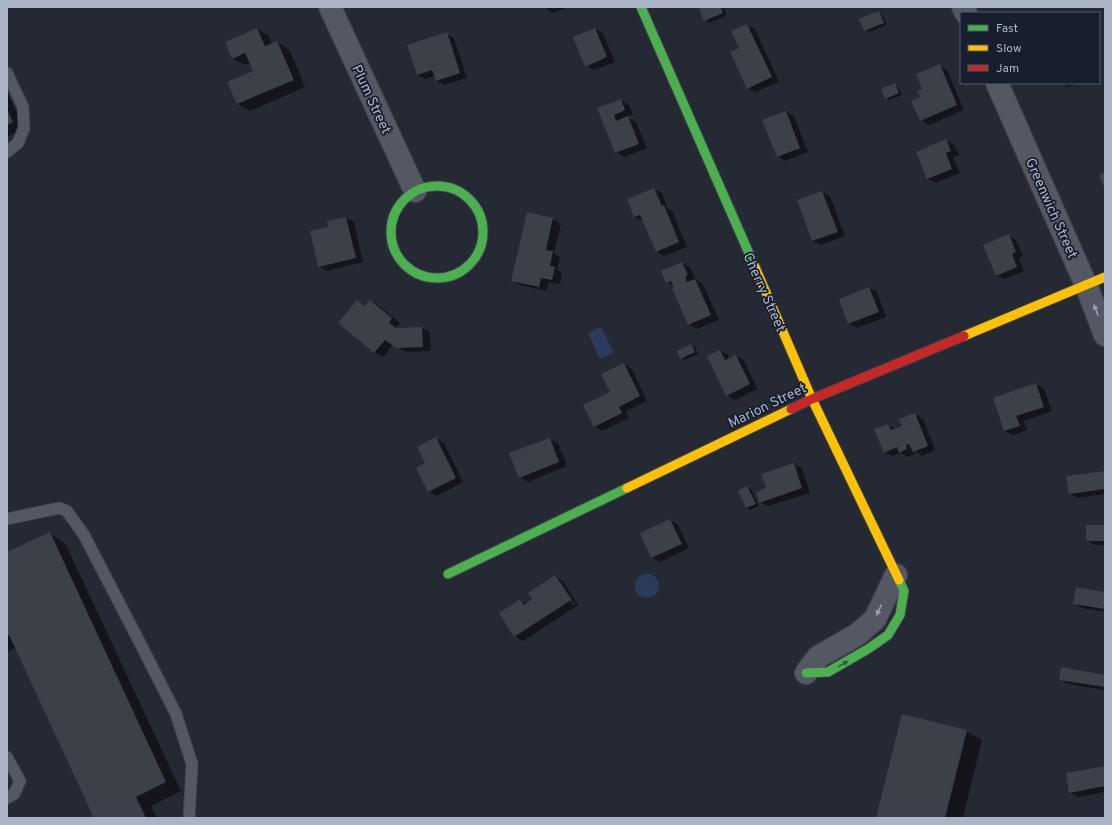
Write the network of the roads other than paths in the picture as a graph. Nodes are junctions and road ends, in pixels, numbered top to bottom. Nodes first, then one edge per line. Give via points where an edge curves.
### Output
1 (330, 7) edge
2 (641, 7) edge
3 (7, 73) edge
4 (998, 84) edge
5 (7, 152) edge
6 (415, 192) junction
7 (1096, 281) edge
8 (1105, 335) edge
9 (812, 399) junction
10 (7, 519) edge
11 (448, 574) dead end
12 (896, 575) joint
13 (806, 673) dead end
14 (7, 757) edge
15 (7, 798) edge
16 (189, 818) edge

1 - 6 street, Plum Street
2 - 9 street, Cherry Street
3 - 5 lane via 23,107 24,128 18,143
4 - 7 street, Greenwich Street
6 - 6 street via 402,202 394,215 391,231 393,246 400,260 412,271 426,277 442,278 457,274 470,266 483,240 483,225 478,211 458,190 443,186 428,187
8 -> 7 street, Greenwich Street
7 - 9 street, Marion Street
9 - 11 street, Marion Street
9 - 12 street, Cherry Street
10 - 16 lane via 59,508 67,511 84,535 176,714 192,764
12 - 13 street, Cherry Street via 876,619 858,634 818,657
14 - 15 lane via 20,782 14,794

